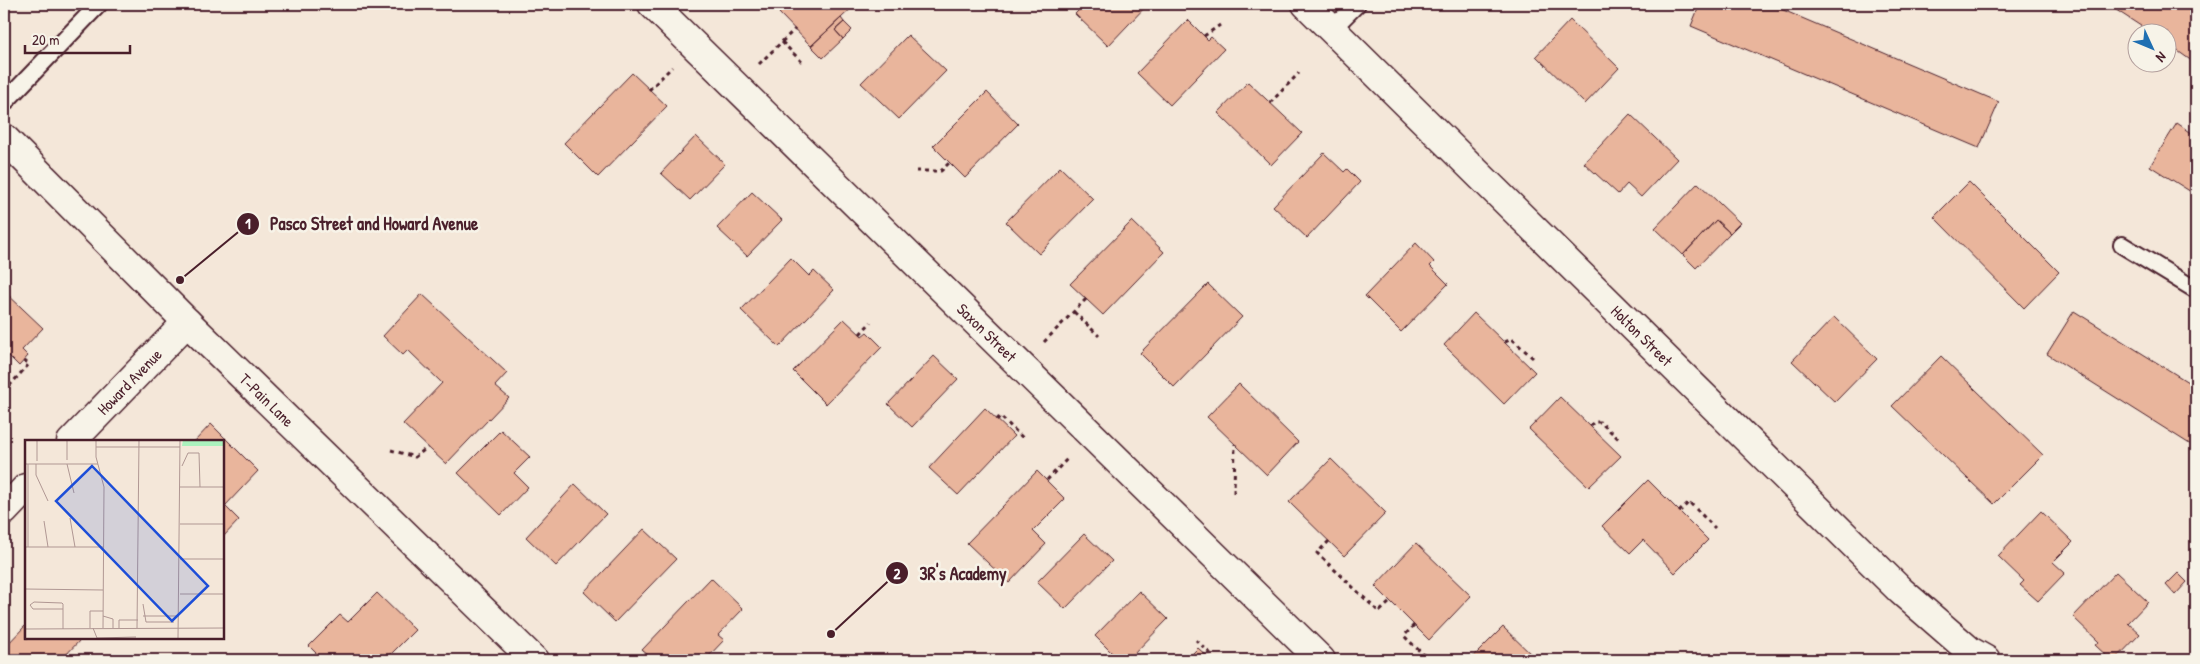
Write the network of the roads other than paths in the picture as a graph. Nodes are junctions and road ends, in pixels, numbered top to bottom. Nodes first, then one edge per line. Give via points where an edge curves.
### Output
1 (100, 4) edge
2 (652, 4) edge
3 (1306, 4) edge
4 (1357, 4) edge
5 (1332, 29) junction
6 (4, 103) edge
7 (4, 138) edge
8 (2122, 245) dead end
9 (2196, 290) edge
10 (186, 322) junction
11 (73, 440) edge
12 (25, 489) edge
13 (4, 511) edge
14 (518, 655) edge
15 (1321, 660) edge
16 (1986, 660) edge

1 - 6 lane
2 - 15 street, Saxon Street
3 - 5 street, Holton Street
4 - 5 lane
5 - 16 street, Holton Street via 1901,591 1970,651
7 - 10 street, T-Pain Lane
8 - 9 lane
10 - 11 street, Howard Avenue
10 - 14 street, T-Pain Lane
12 - 13 street

